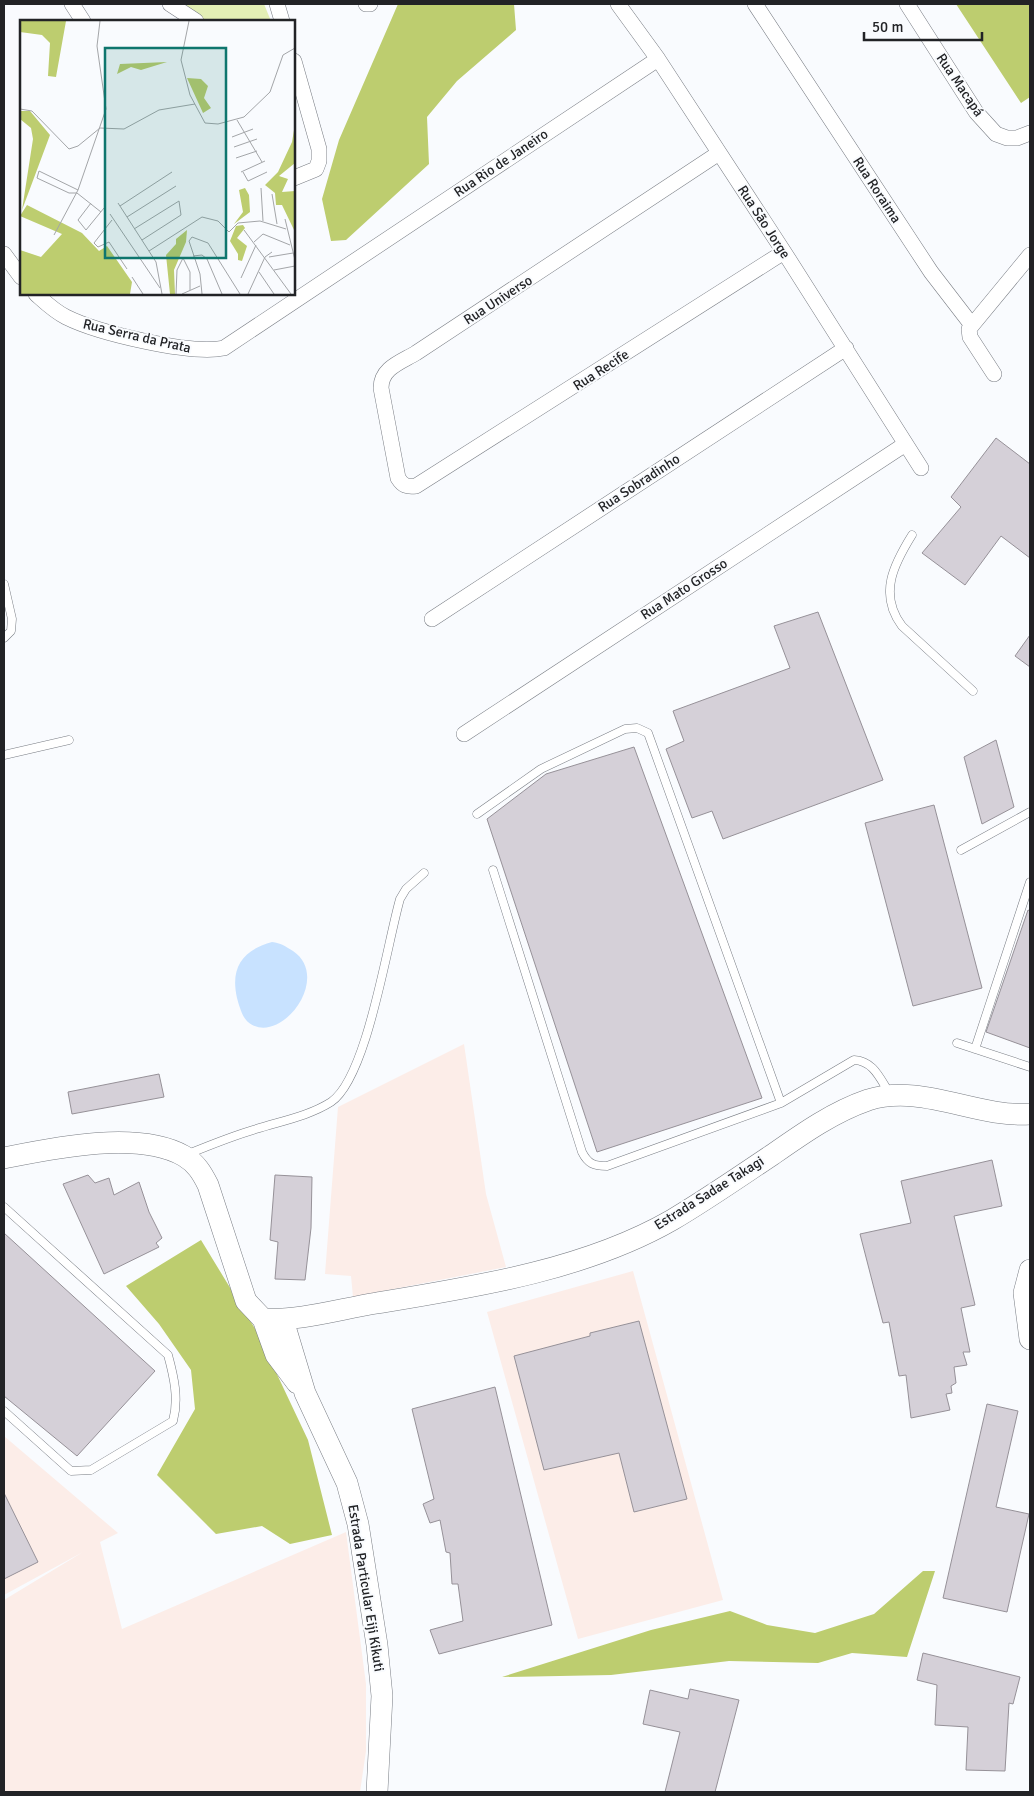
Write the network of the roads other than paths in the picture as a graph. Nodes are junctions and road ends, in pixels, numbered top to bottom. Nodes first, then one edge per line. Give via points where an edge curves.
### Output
1 (72, 4) edge
2 (170, 4) edge
3 (277, 4) edge
4 (366, 4) edge
5 (370, 4) edge
6 (618, 4) edge
7 (755, 4) edge
8 (907, 4) edge
9 (82, 20) edge
10 (194, 20) edge
11 (282, 20) edge
12 (658, 59) junction
13 (295, 65) edge
14 (1030, 133) edge
15 (719, 153) junction
16 (295, 178) edge
17 (784, 252) junction
18 (4, 254) edge
19 (1030, 256) edge
20 (344, 268) joint
21 (20, 276) edge
22 (37, 295) edge
23 (971, 324) junction
24 (846, 348) junction
25 (994, 374) dead end
26 (904, 444) junction
27 (921, 468) dead end
28 (416, 486) joint
29 (912, 534) dead end
30 (4, 584) edge
31 (432, 619) dead end
32 (4, 638) edge
33 (974, 691) dead end
34 (464, 734) dead end
35 (69, 740) dead end
36 (4, 755) edge
37 (1030, 812) edge
38 (477, 814) dead end
39 (961, 850) dead end
40 (493, 870) dead end
41 (424, 873) dead end
42 (1030, 882) edge
43 (957, 1043) dead end
44 (975, 1049) junction
45 (1030, 1067) edge
46 (891, 1096) junction
47 (781, 1103) junction
48 (1030, 1114) edge
49 (184, 1156) junction
50 (4, 1158) edge
51 (4, 1207) edge
52 (1030, 1270) edge
53 (273, 1320) junction
54 (1030, 1339) edge
55 (4, 1412) edge
56 (377, 1792) edge

1 - 9 street
2 - 10 street
3 - 11 street
4 - 5 street
6 - 12 street, Rua São Jorge
7 - 23 street, Rua Roraima via 931,272
8 - 14 street, Rua Macapá via 976,112 996,134 1017,138
12 - 15 street, Rua São Jorge
12 - 20 street, Rua Rio de Janeiro
13 - 16 street via 319,149 316,168
15 - 17 street, Rua São Jorge
15 - 28 street, Rua Universo via 387,370 381,378 381,388 398,478 402,485
17 - 24 street, Rua São Jorge
17 - 28 street, Rua Recife
18 - 21 street
19 - 23 street
20 - 22 street, Rua Serra da Prata via 235,342 210,351 82,324 53,310
23 - 25 street, Rua Roraima via 970,337
24 - 26 street, Rua São Jorge
24 - 31 street, Rua Sobradinho
26 - 27 street, Rua São Jorge
26 - 34 street, Rua Mato Grosso
29 - 33 lane via 897,558 891,577 894,615
30 - 32 lane via 12,619 11,631
35 - 36 lane
37 - 39 lane
38 - 47 lane via 541,769 625,729 638,728 648,733
40 - 47 lane via 587,1161 596,1166 607,1166
41 - 49 lane via 400,899 365,1043 345,1087 333,1101 315,1111 228,1137
42 - 44 lane
43 - 44 lane
44 - 45 lane
46 - 47 lane via 871,1065 854,1060
46 - 48 street, Estrada Sadae Takagi via 928,1098
46 - 53 street, Estrada Sadae Takagi via 844,1109 670,1221 573,1262 446,1293
49 - 50 street, Estrada Particular Eiji Kikuti via 164,1148 116,1143
49 - 53 street, Estrada Particular Eiji Kikuti via 201,1171 208,1185 239,1285 252,1310
51 - 55 lane via 168,1355 174,1377 176,1410 173,1421 91,1470 81,1472 72,1471
52 - 54 street via 1024,1293
53 - 56 street, Estrada Particular Eiji Kikuti via 347,1483 358,1524 382,1696

